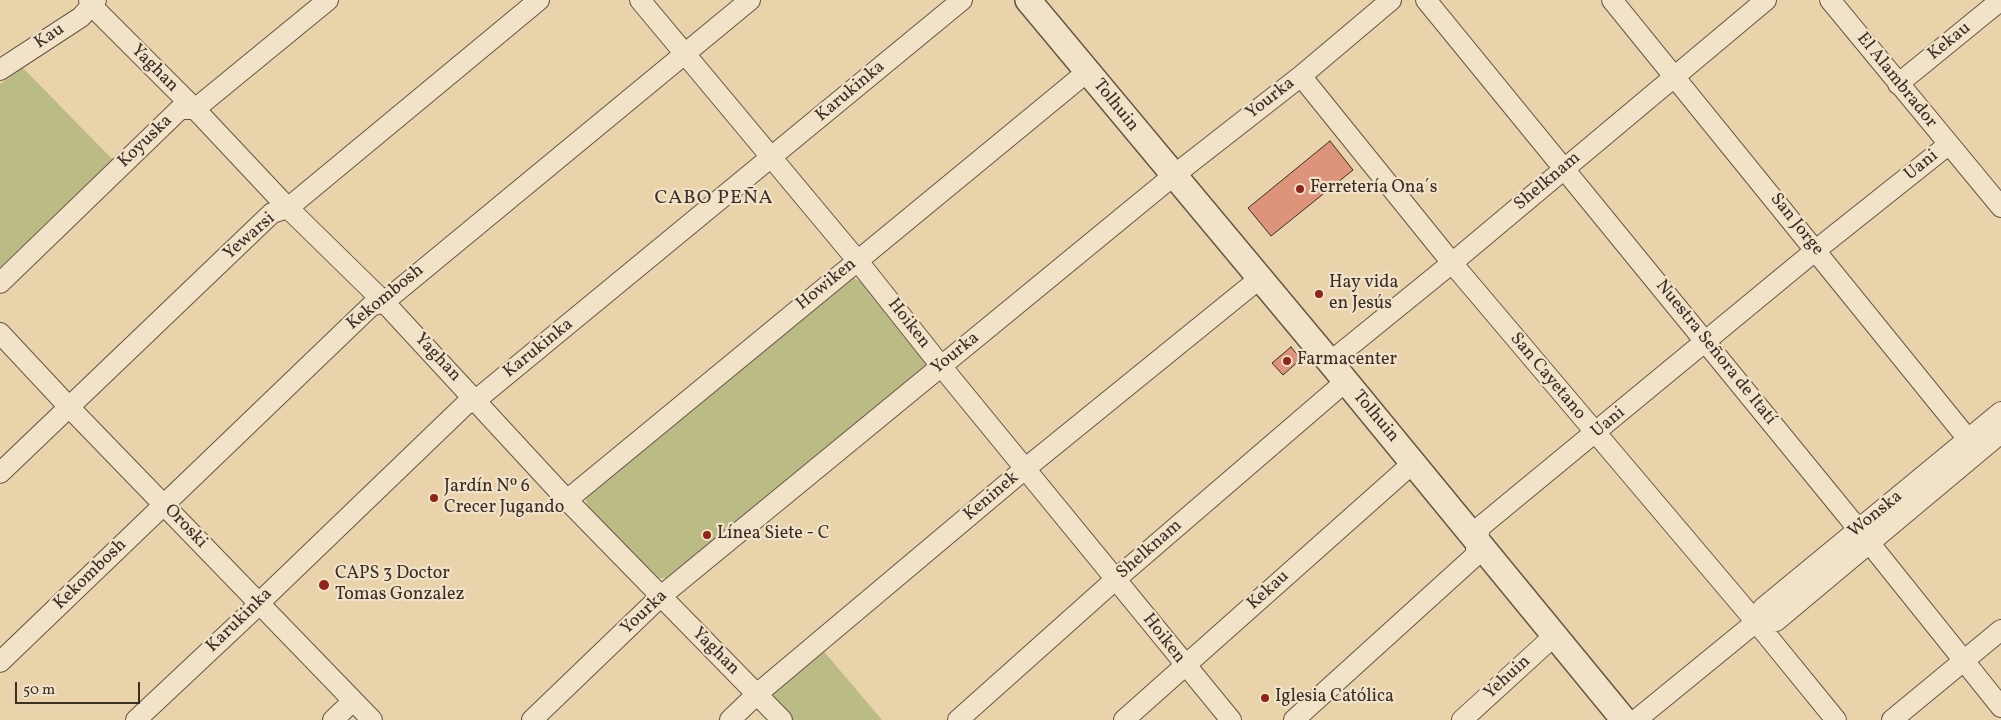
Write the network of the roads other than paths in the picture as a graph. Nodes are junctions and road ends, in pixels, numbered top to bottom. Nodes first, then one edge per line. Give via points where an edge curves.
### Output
1 (328, 0) edge
2 (539, 0) edge
3 (640, 0) edge
4 (750, 0) edge
5 (962, 0) edge
6 (1028, 0) edge
7 (1391, 0) edge
8 (1426, 0) edge
9 (1612, 0) edge
10 (1766, 0) edge
11 (1830, 0) edge
12 (2001, 0) edge
13 (92, 2) edge
14 (685, 53) junction
15 (0, 70) edge
16 (1088, 72) junction
17 (1301, 76) junction
18 (1675, 77) junction
19 (1898, 84) junction
20 (194, 109) junction
21 (1948, 144) junction
22 (771, 158) junction
23 (1565, 168) junction
24 (1173, 176) junction
25 (2001, 207) edge
26 (288, 208) junction
27 (1816, 250) junction
28 (857, 260) junction
29 (1452, 264) junction
30 (1259, 279) junction
31 (0, 283) edge
32 (384, 302) junction
33 (0, 333) edge
34 (1705, 341) junction
35 (1330, 362) junction
36 (941, 366) junction
37 (1345, 382) junction
38 (476, 400) junction
39 (69, 407) junction
40 (2001, 412) edge
41 (2001, 433) edge
42 (1595, 434) junction
43 (1973, 445) junction
44 (1413, 463) junction
45 (1026, 468) junction
46 (0, 473) edge
47 (567, 500) junction
48 (164, 505) junction
49 (1864, 536) junction
50 (1477, 542) junction
51 (1116, 579) junction
52 (660, 597) junction
53 (258, 603) junction
54 (1756, 622) junction
55 (2001, 630) edge
56 (1554, 636) junction
57 (1963, 661) junction
58 (0, 662) edge
59 (1185, 666) junction
60 (757, 694) junction
61 (353, 701) junction
62 (2001, 707) edge
63 (136, 720) edge
64 (333, 720) edge
65 (372, 720) edge
66 (532, 720) edge
67 (730, 720) edge
68 (782, 720) edge
69 (958, 720) edge
70 (1124, 720) edge
71 (1231, 720) edge
72 (1294, 720) edge
73 (1462, 720) edge
74 (1624, 720) edge
75 (1636, 720) edge
76 (1836, 720) edge
77 (1892, 720) edge

1 - 20 street, Koyuska
2 - 26 street, Yewarsi
3 - 14 street, Hoiken
4 - 14 street, Kekombosh
5 - 22 street, Karukinka
6 - 16 street, Tolhuin
7 - 17 street, Yourka
8 - 23 street, Nuestra Señora de Itatí
9 - 18 street, San Jorge
10 - 18 street, Shelknam
11 - 19 street, El Alambrador
12 - 19 street, Kekau
13 - 15 street, Kau via 80,17
13 - 20 street, Yaghan
14 - 22 street, Hoiken
14 - 32 street, Kekombosh
16 - 24 street, Tolhuin
16 - 28 street, Howiken
17 - 24 street, Yourka
17 - 29 street, San Cayetano
18 - 23 street, Shelknam
18 - 27 street, San Jorge
19 - 21 street, El Alambrador
20 - 26 street, Yaghan
20 - 31 street, Koyuska via 180,109
21 - 25 street, El Alambrador
21 - 27 street, Uani
22 - 28 street, Hoiken
22 - 38 street, Karukinka
23 - 29 street, Shelknam
23 - 34 street, Nuestra Señora de Itatí
24 - 30 street, Tolhuin
24 - 36 street, Yourka
26 - 32 street, Yaghan
26 - 39 street, Yewarsi via 272,214
27 - 34 street, Uani
27 - 43 street, San Jorge
28 - 36 street, Hoiken
28 - 47 street, Howiken
29 - 35 street, Shelknam
29 - 42 street, San Cayetano
30 - 35 street, Tolhuin
30 - 45 street, Keninek
32 - 38 street, Yaghan
32 - 48 street, Kekombosh via 371,306
33 - 39 street, Oroski
34 - 42 street, Uani
34 - 49 street, Nuestra Señora de Itatí
35 - 37 street, Tolhuin
36 - 45 street, Hoiken
36 - 52 street, Yourka
37 - 44 street, Tolhuin
37 - 51 street, Shelknam
38 - 47 street, Yaghan
38 - 53 street, Karukinka via 466,404
39 - 46 street, Yewarsi
39 - 48 street, Oroski
40 - 43 street, Wonska
41 - 43 street, Wonska
42 - 50 street, Uani via 1480,527
42 - 54 street, San Cayetano
43 - 49 street, Wonska
44 - 50 street, Tolhuin
44 - 59 street, Kekau
45 - 51 street, Hoiken
45 - 60 street, Keninek
47 - 52 street, Yaghan
48 - 53 street, Oroski
48 - 58 street, Kekombosh
49 - 54 street, Wonska via 1762,608
49 - 57 street, Nuestra Señora de Itatí
50 - 56 street, Tolhuin
50 - 72 street, Uani via 1475,556
51 - 59 street, Hoiken
51 - 69 street, Shelknam
52 - 60 street, Yaghan
52 - 66 street, Yourka
53 - 61 street, Oroski
53 - 63 street, Karukinka
54 - 75 street, Wonska
54 - 76 street, San Cayetano
55 - 57 street
56 - 73 street, Yehuin
56 - 74 street, Tolhuin
57 - 62 street, Nuestra Señora de Itatí
57 - 77 street
59 - 70 street, Kekau
59 - 71 street, Hoiken
60 - 67 street, Keninek
60 - 68 street, Yaghan
61 - 64 street
61 - 65 street, Oroski

